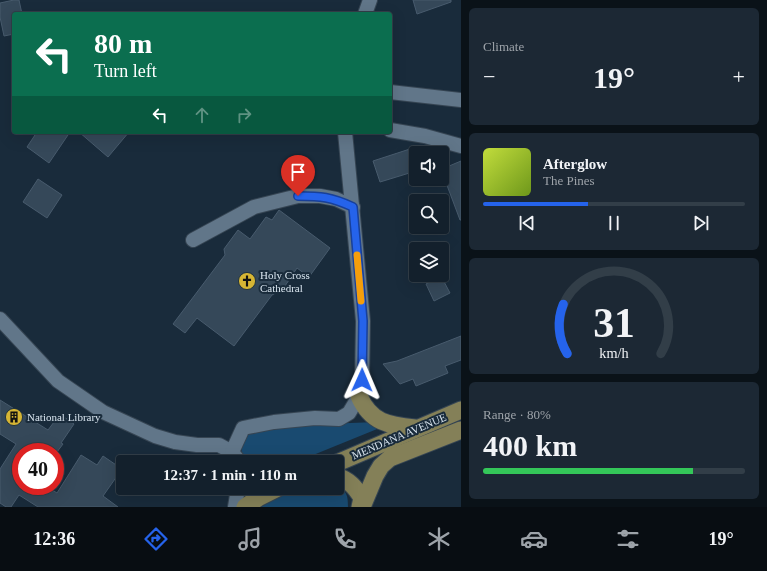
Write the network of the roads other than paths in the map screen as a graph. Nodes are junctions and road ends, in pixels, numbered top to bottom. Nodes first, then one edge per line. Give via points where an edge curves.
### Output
1 (370, 0) edge
2 (366, 12) edge
3 (392, 92) edge
4 (461, 100) edge
5 (392, 130) edge
6 (346, 134) edge
7 (461, 146) edge
8 (353, 207) junction
9 (193, 240) dead end
10 (0, 319) edge
11 (359, 396) junction
12 (461, 410) edge
13 (417, 428) junction
14 (461, 430) edge
15 (230, 455) edge
16 (236, 455) edge
17 (344, 460) edge
18 (344, 479) edge
19 (237, 495) edge
20 (264, 495) edge
21 (235, 507) edge
22 (245, 507) edge
23 (361, 507) edge

1 - 2 street
3 - 4 street
5 - 7 street
6 - 8 street
8 - 9 street via 336,199 298,196 254,207
8 - 11 street via 363,321 362,380
10 - 15 street via 58,381 103,412 175,442 219,445
11 - 13 main road via 371,414 381,422
11 - 16 street via 349,413 339,419 281,421 243,428
12 - 13 main road, MENDANA AVENUE
13 - 17 main road, MENDANA AVENUE
14 - 23 main road, MENDANA AVENUE via 390,458 375,476
18 - 23 main road via 362,498
19 - 21 street
20 - 22 main road

